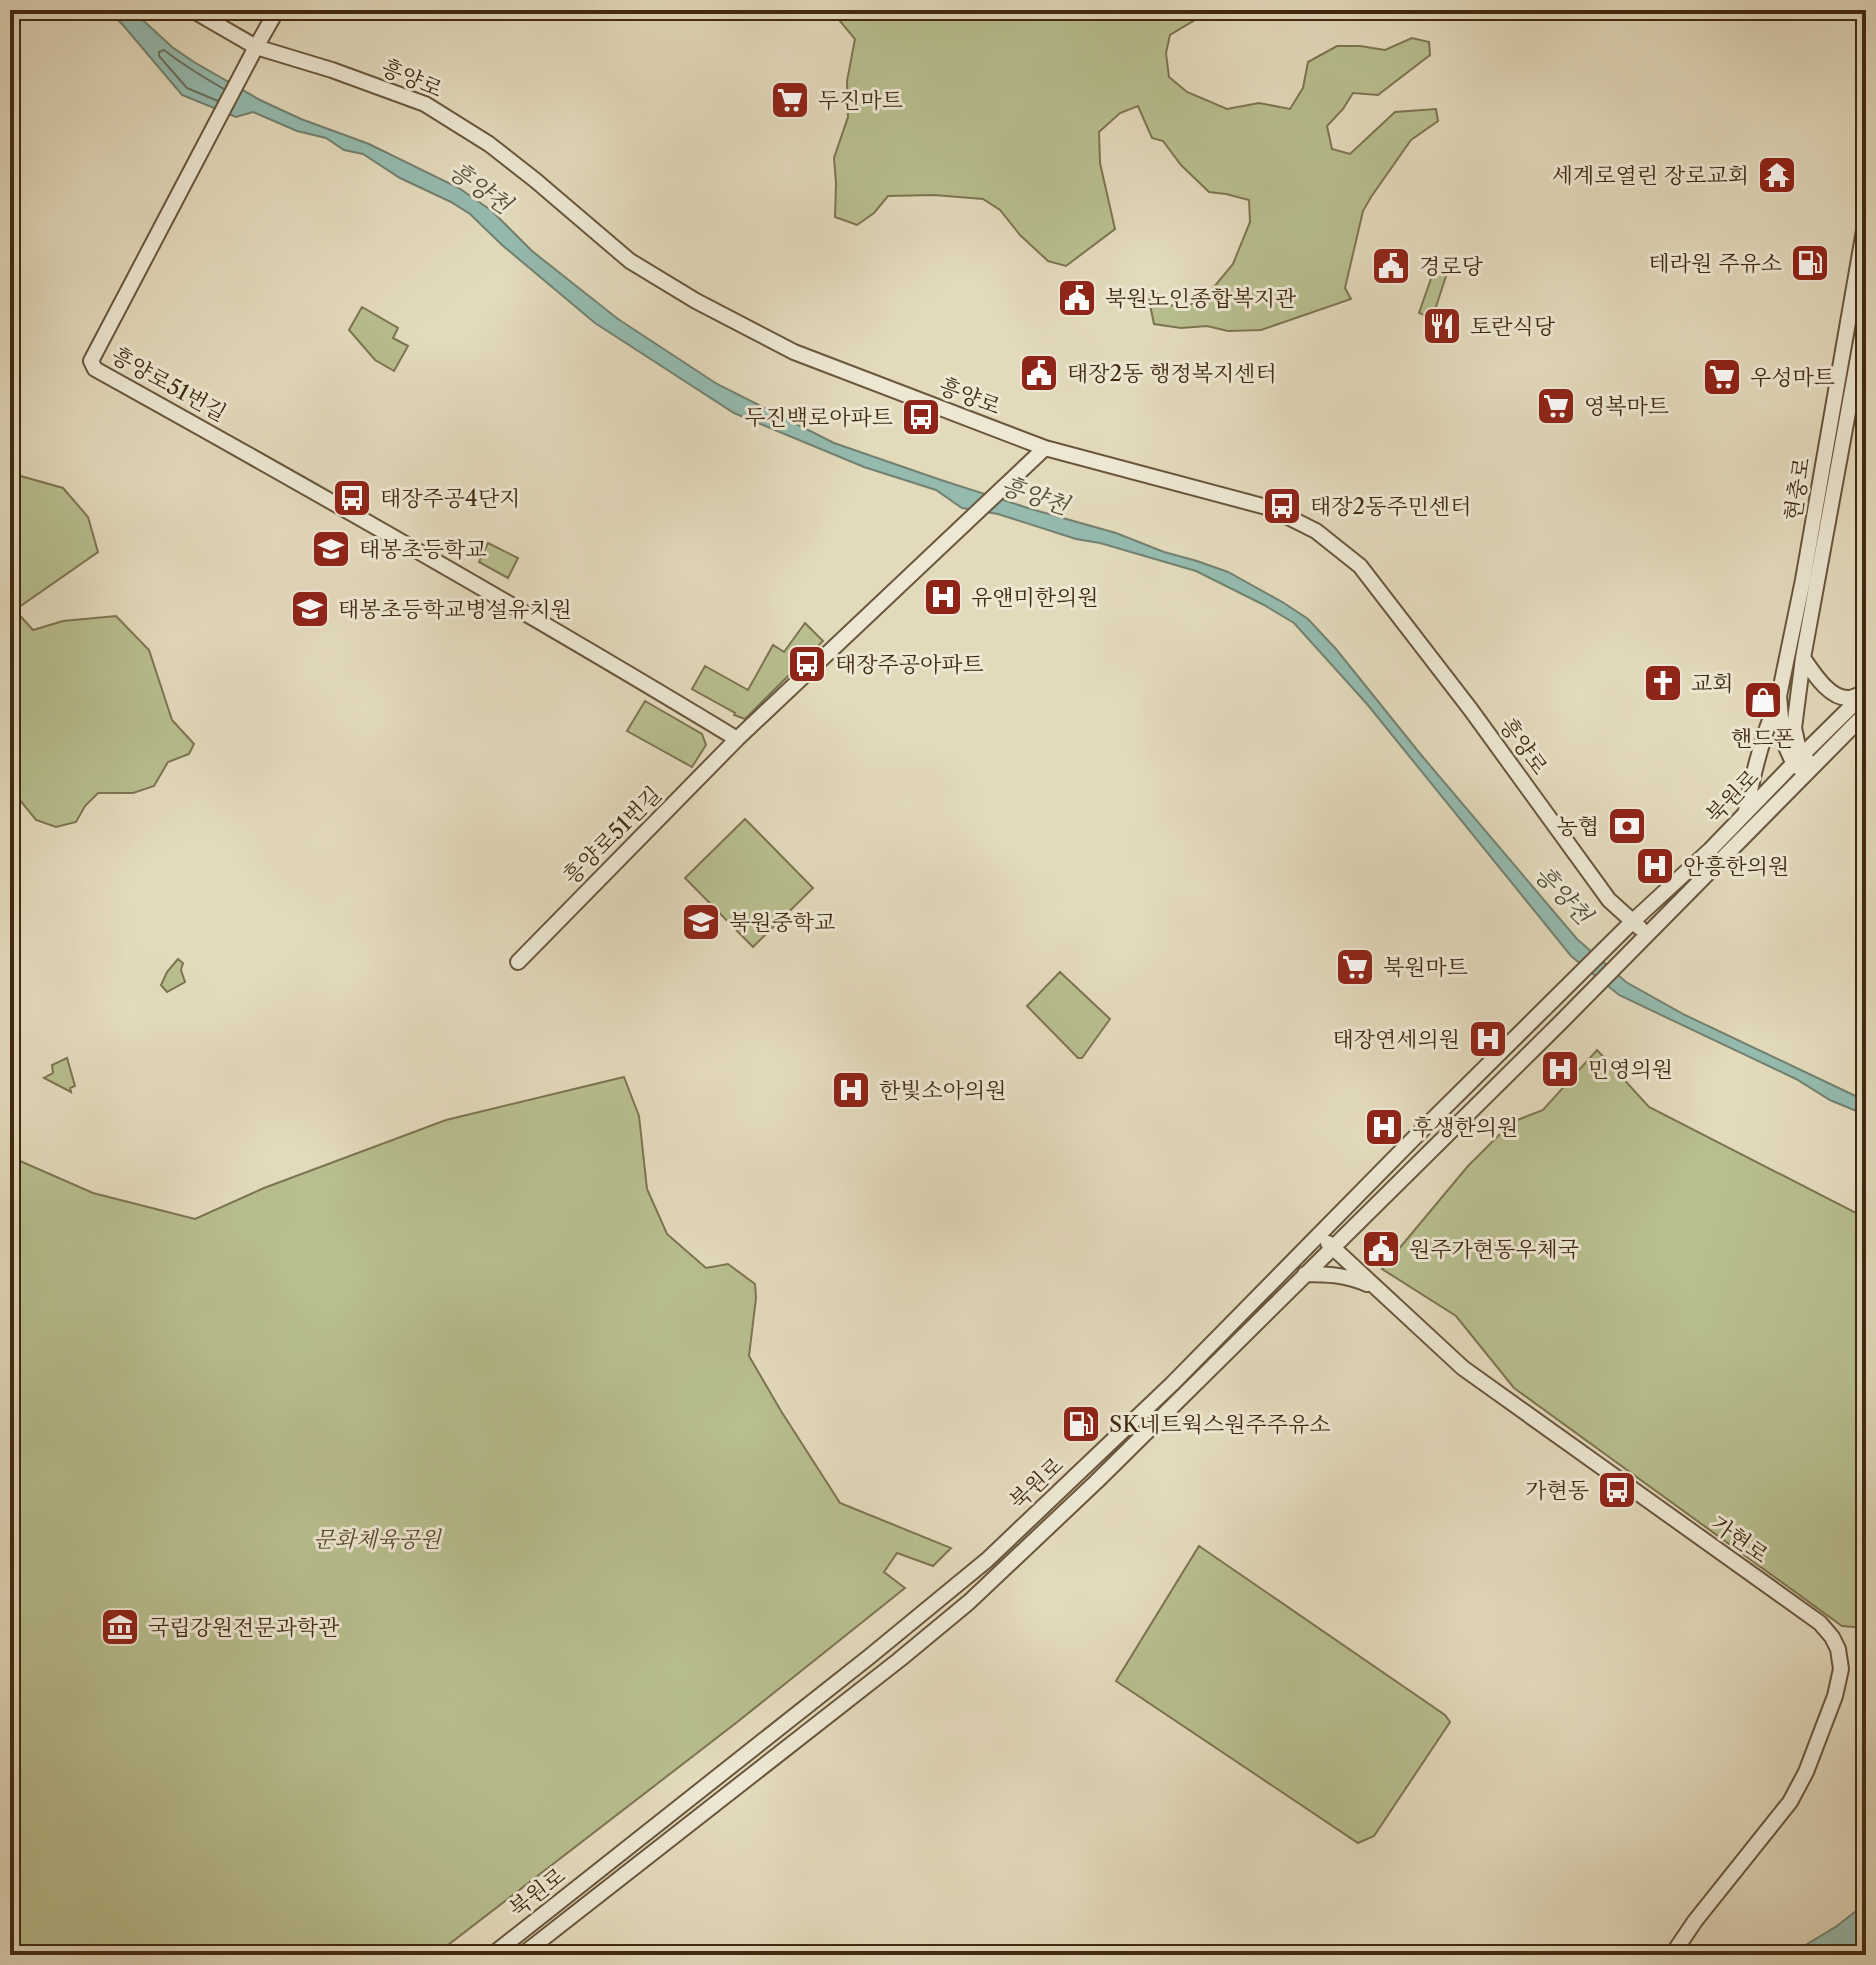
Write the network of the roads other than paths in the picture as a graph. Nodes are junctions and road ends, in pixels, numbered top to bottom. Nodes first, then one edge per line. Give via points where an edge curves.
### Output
1 (192, 10) edge
2 (277, 10) edge
3 (256, 47) junction
4 (1866, 219) edge
5 (1866, 314) edge
6 (1829, 428) junction
7 (1846, 430) junction
8 (1045, 448) junction
9 (1810, 581) junction
10 (1803, 658) junction
11 (1866, 692) edge
12 (1779, 696) junction
13 (1866, 713) edge
14 (737, 739) junction
15 (1804, 764) junction
16 (1746, 813) junction
17 (1630, 925) junction
18 (1643, 937) junction
19 (518, 962) dead end
20 (1319, 1234) junction
21 (1333, 1248) junction
22 (1305, 1274) junction
23 (1376, 1288) junction
24 (1172, 1384) junction
25 (1183, 1396) junction
26 (952, 1588) junction
27 (969, 1602) junction
28 (492, 1955) edge
29 (522, 1955) edge
30 (1672, 1955) edge

1 - 3 street, 흥양로
2 - 3 street
3 - 8 street, 흥양로 via 425,104 489,144 630,261 794,352
3 - 14 street, 흥양로51번길 via 91,365 581,644
4 - 6 street, 현충로
5 - 7 street, 현충로
6 - 7 street
6 - 9 street, 현충로
7 - 9 street, 현충로
8 - 14 street, 흥양로51번길
8 - 17 street, 흥양로 via 1270,508 1316,531 1360,566
9 - 10 street, 현충로
9 - 12 street, 현충로
10 - 11 street via 1841,697
10 - 15 street, 현충로 via 1794,728
11 - 15 street, 북원로
12 - 15 street, 현충로 via 1783,740
12 - 16 street
13 - 15 street, 북원로
14 - 19 street, 흥양로51번길
15 - 16 street, 북원로
15 - 18 street, 북원로 via 1727,855
16 - 17 street, 북원로
17 - 18 street, 흥양로
17 - 20 street, 북원로
18 - 21 street, 북원로
20 - 21 street, 가현로
20 - 24 street, 북원로
21 - 22 street, 북원로
21 - 23 street, 가현로
22 - 23 street via 1335,1274
22 - 25 street, 북원로
23 - 30 street, 가현로 via 1463,1368 1820,1623 1838,1649 1841,1669 1835,1696 1790,1802
24 - 25 street
24 - 26 street, 북원로
25 - 27 street, 북원로
26 - 27 street
26 - 28 street, 북원로
27 - 29 street, 북원로

